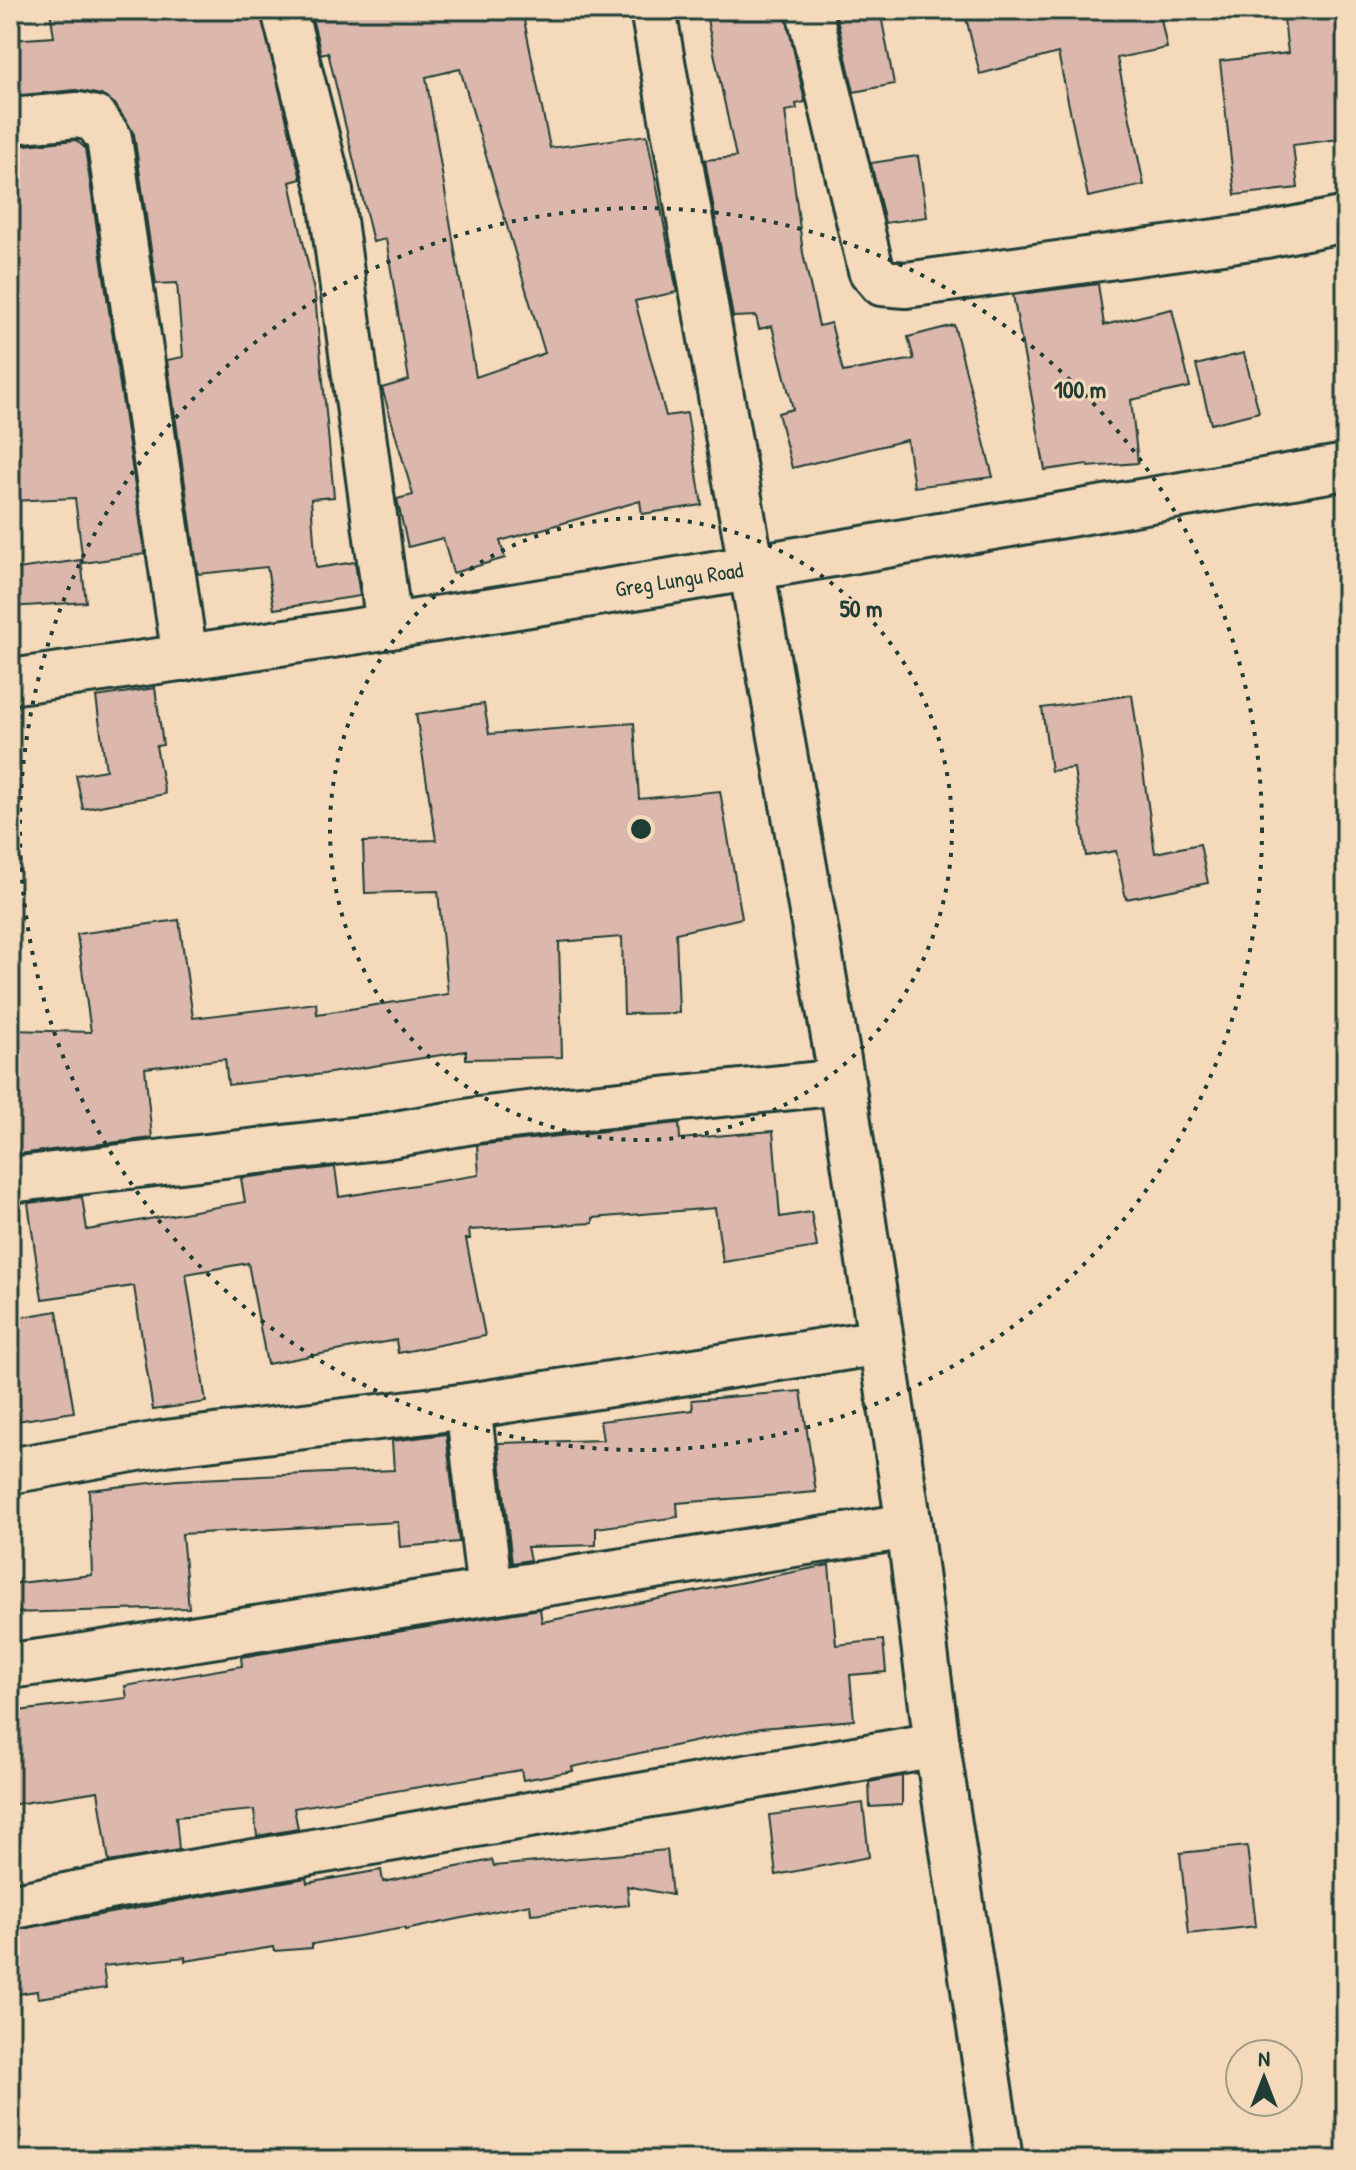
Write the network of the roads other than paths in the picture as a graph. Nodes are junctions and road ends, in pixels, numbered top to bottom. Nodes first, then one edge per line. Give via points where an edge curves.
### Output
1 (284, 10) edge
2 (653, 10) edge
3 (809, 10) edge
4 (10, 121) edge
5 (1346, 219) edge
6 (1346, 467) edge
7 (752, 567) junction
8 (389, 626) junction
9 (185, 658) junction
10 (10, 682) edge
11 (842, 1082) junction
12 (10, 1180) edge
13 (881, 1342) junction
14 (468, 1406) junction
15 (10, 1471) edge
16 (909, 1526) junction
17 (490, 1592) junction
18 (10, 1666) edge
19 (937, 1745) junction
20 (10, 1907) edge
21 (1000, 2160) edge

1 - 8 street via 330,191
2 - 7 street
3 - 5 street via 871,270 882,283 906,285
4 - 9 street via 78,115 95,119 109,138
6 - 7 street, Greg Lungu Road
7 - 8 street, Greg Lungu Road
7 - 11 street
8 - 9 street, Greg Lungu Road
9 - 10 street, Greg Lungu Road
11 - 12 street via 478,1120 378,1137
11 - 13 street
13 - 14 street
13 - 16 street
14 - 15 street via 165,1443
14 - 17 street
16 - 17 street
16 - 19 street
17 - 18 street
19 - 20 street
19 - 21 street

